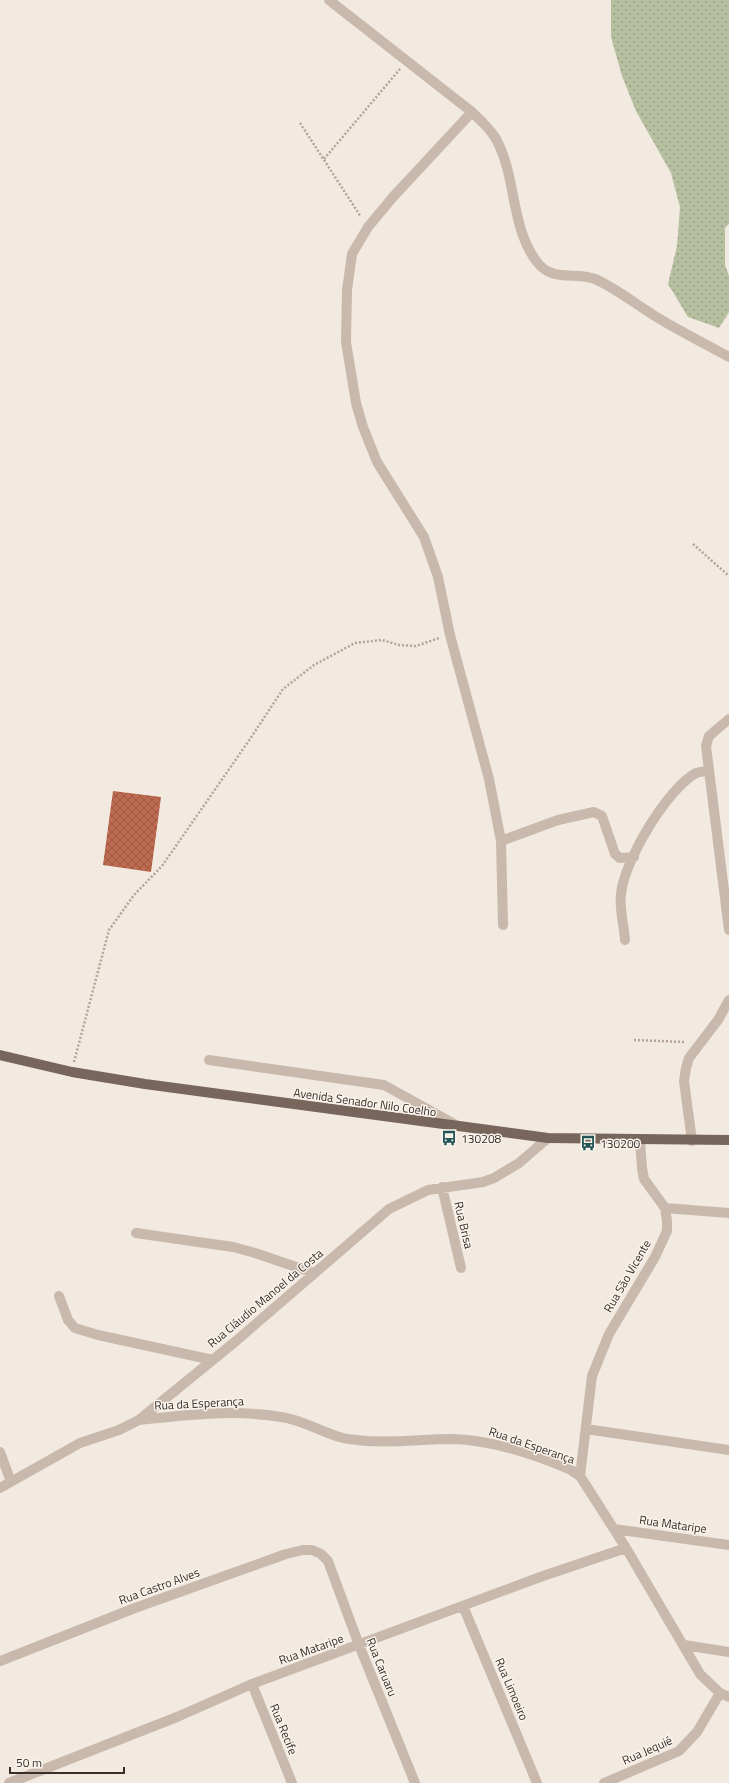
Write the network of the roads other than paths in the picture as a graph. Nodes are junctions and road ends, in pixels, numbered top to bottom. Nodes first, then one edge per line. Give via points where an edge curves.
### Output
1 (329, 0) edge
2 (472, 112) junction
3 (729, 357) edge
4 (729, 719) edge
5 (708, 771) junction
6 (501, 841) junction
7 (634, 857) junction
8 (503, 925) dead end
9 (729, 930) edge
10 (625, 940) dead end
11 (729, 1000) edge
12 (0, 1056) edge
13 (209, 1060) dead end
14 (461, 1128) junction
15 (548, 1138) junction
16 (640, 1140) junction
17 (729, 1140) edge
18 (692, 1141) junction
19 (442, 1187) junction
20 (665, 1208) junction
21 (729, 1213) edge
22 (136, 1233) dead end
23 (461, 1268) dead end
24 (314, 1273) junction
25 (59, 1296) dead end
26 (213, 1360) junction
27 (139, 1420) junction
28 (586, 1429) junction
29 (729, 1450) edge
30 (0, 1452) edge
31 (580, 1476) junction
32 (11, 1482) junction
33 (0, 1488) edge
34 (614, 1530) junction
35 (729, 1545) edge
36 (626, 1548) junction
37 (328, 1561) joint
38 (463, 1606) junction
39 (359, 1645) junction
40 (684, 1645) junction
41 (729, 1652) edge
42 (0, 1662) edge
43 (252, 1684) junction
44 (724, 1695) edge
45 (619, 1781) edge
46 (9, 1783) edge
47 (292, 1783) edge
48 (415, 1783) edge
49 (537, 1783) edge
50 (604, 1783) edge

1 - 2 street
2 - 3 street via 496,138 505,159 523,238 537,262 549,272 564,277 582,275 597,280
2 - 6 street via 393,197 368,227 352,254 347,290 346,342 356,403 377,462 424,537 438,577 450,635 489,779
4 - 5 street via 715,729 707,741
5 - 7 street via 697,773 684,781 655,818
5 - 9 street
6 - 7 street via 558,820 594,812 602,816 615,854 620,858
6 - 8 street
7 - 10 street via 621,894
11 - 18 street via 718,1020 689,1058 684,1081
12 - 14 main road, Avenida Senador Nilo Coelho via 72,1072 169,1088
13 - 14 street via 384,1085
14 - 15 main road, Avenida Senador Nilo Coelho
15 - 16 main road, Avenida Senador Nilo Coelho
15 - 19 street, Rua Cláudio Manoel da Costa via 519,1163 494,1178 483,1182
16 - 18 main road, Avenida Senador Nilo Coelho
16 - 20 street, Rua São Vicente via 644,1179
17 - 18 main road, Avenida Senador Nilo Coelho
19 - 23 street, Rua Brisa
19 - 24 street, Rua Cláudio Manoel da Costa via 428,1190 389,1209
20 - 21 street
20 - 28 street, Rua São Vicente via 667,1231 655,1258 599,1355 592,1376
22 - 24 street via 234,1247
24 - 26 street, Rua Cláudio Manoel da Costa
25 - 26 street via 68,1320 75,1328
26 - 27 street, Rua Cláudio Manoel da Costa
27 - 31 street, Rua da Esperança via 200,1414 252,1414 280,1416 300,1421 349,1439 480,1441 560,1466
27 - 32 street, Rua Cláudio Manoel da Costa via 119,1430 80,1443
28 - 29 street
28 - 31 street, Rua São Vicente
30 - 32 street
31 - 34 street, Rua da Esperança
32 - 33 street, Rua Cláudio Manoel da Costa
34 - 35 street, Rua Mataripe
34 - 36 street, Rua da Esperança
36 - 38 street, Rua Mataripe
36 - 40 street, Rua da Esperança
37 - 39 street, Rua Caruaru
37 - 42 street, Rua Castro Alves via 312,1550 286,1554 135,1608
38 - 39 street, Rua Mataripe
38 - 49 street, Rua Limoeiro
39 - 43 street, Rua Mataripe
39 - 48 street, Rua Caruaru
40 - 41 street
40 - 44 street, Rua da Esperança via 700,1674
43 - 46 street, Rua Mataripe via 177,1717
43 - 47 street, Rua Recife
44 - 45 street, Rua Jequié via 697,1732 679,1751
45 - 50 street, Rua Jequié

